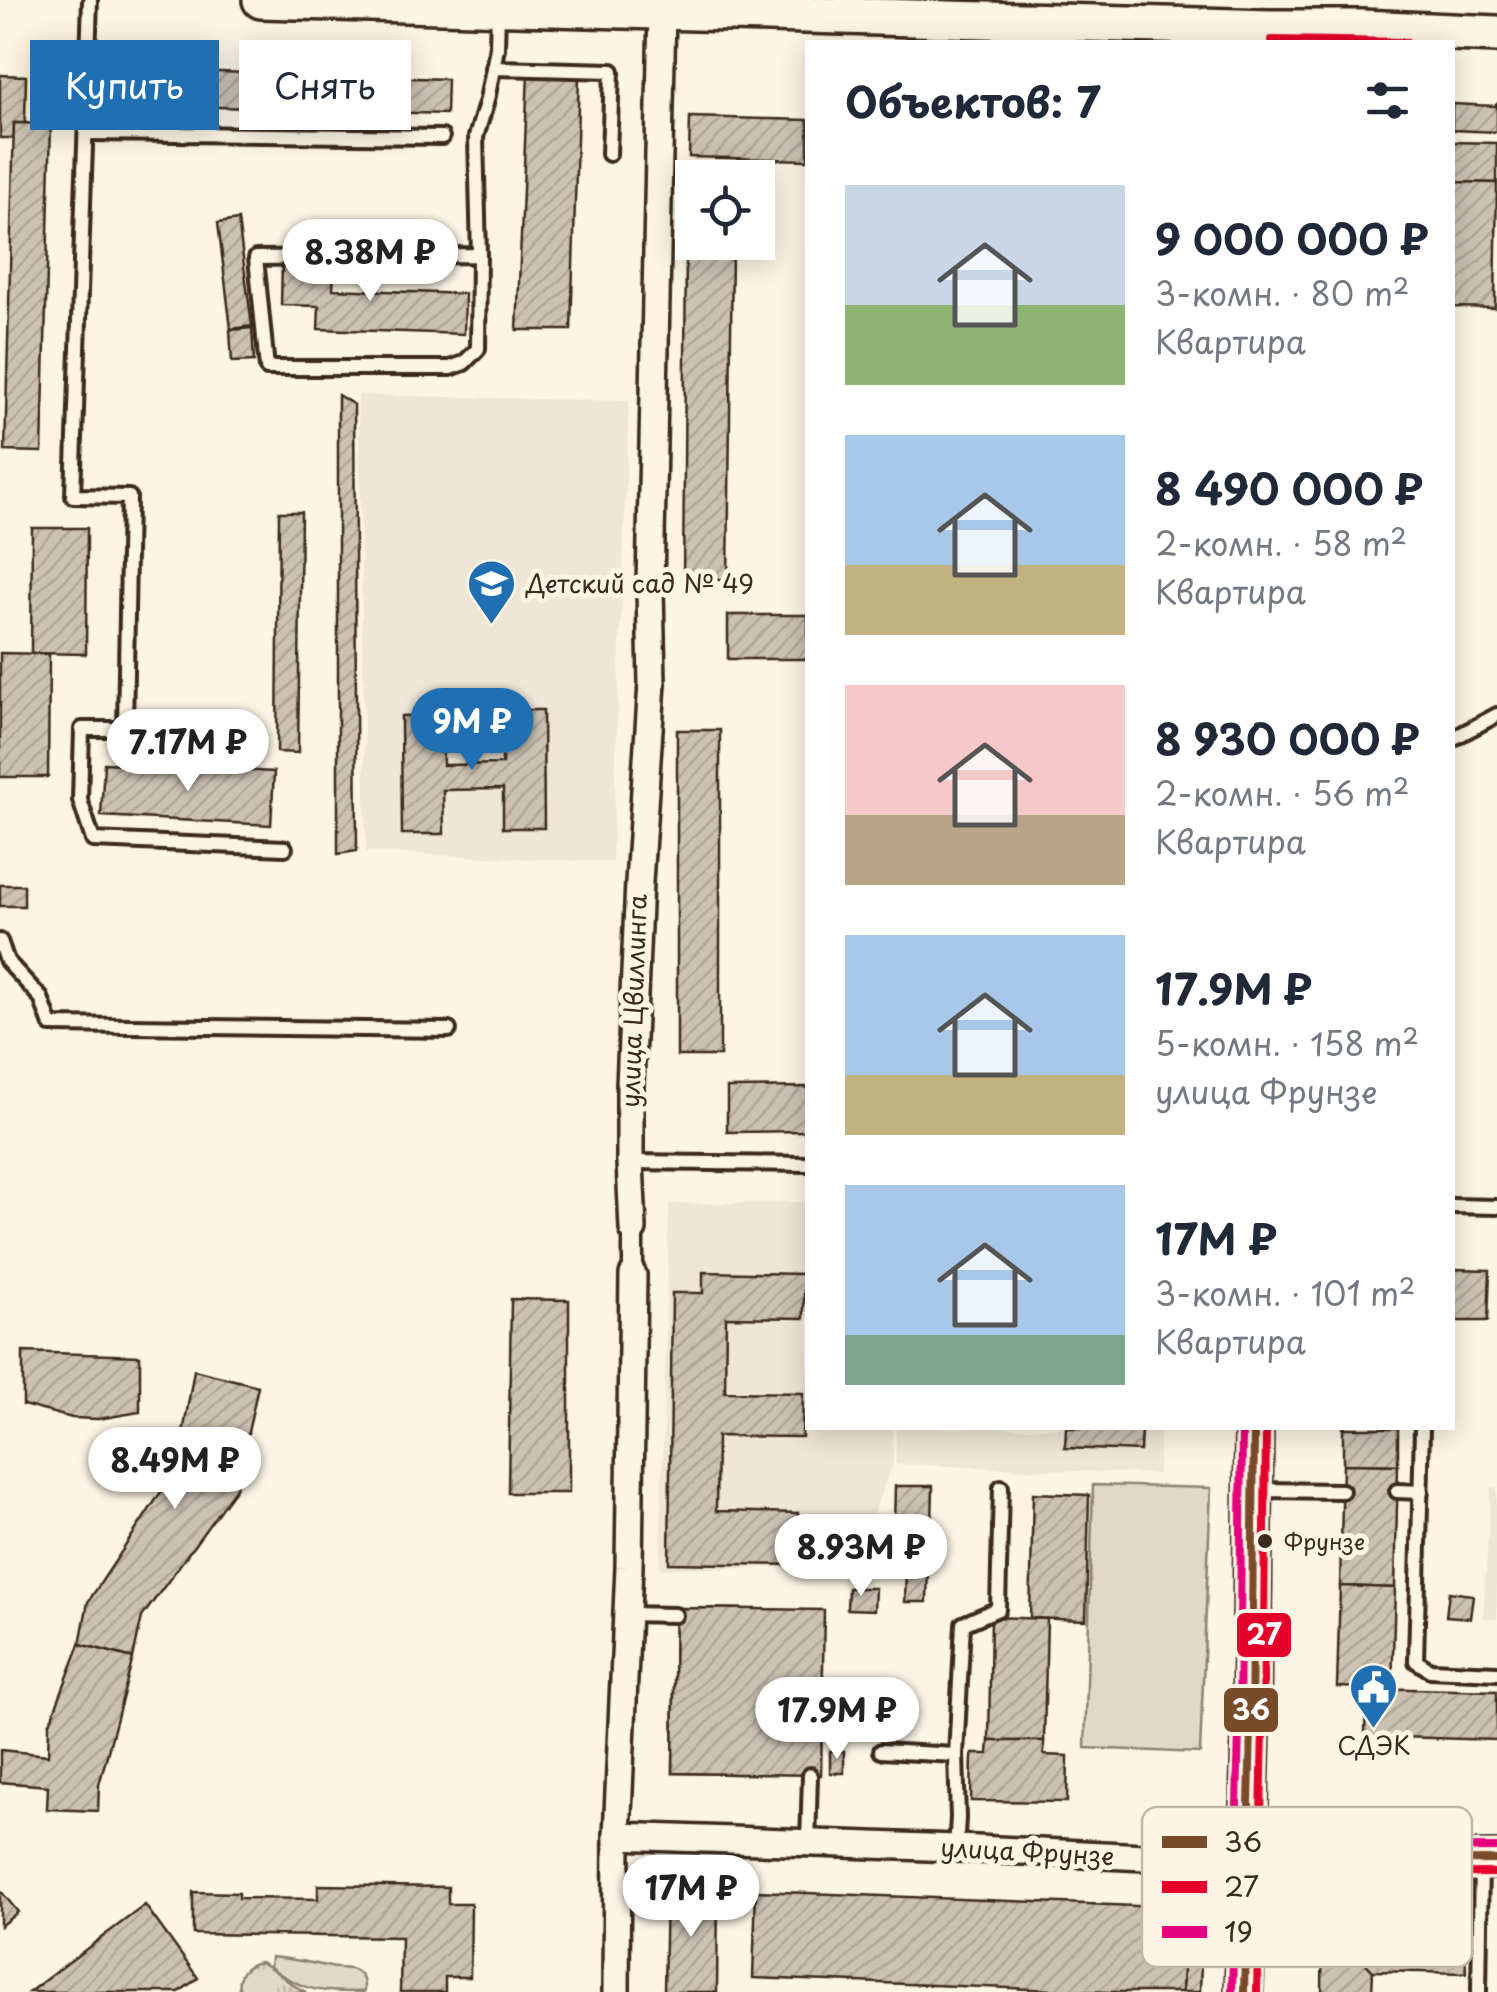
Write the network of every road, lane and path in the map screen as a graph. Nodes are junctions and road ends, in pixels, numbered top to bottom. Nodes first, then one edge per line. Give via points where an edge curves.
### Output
1 (90, 0) edge
2 (261, 0) edge
3 (514, 4) edge
4 (662, 10) junction
5 (1272, 24) edge
6 (1497, 34) edge
7 (493, 68) junction
8 (87, 133) junction
9 (442, 137) dead end
10 (610, 154) dead end
11 (479, 255) junction
12 (1497, 715) edge
13 (1455, 736) edge
14 (284, 848) dead end
15 (0, 942) edge
16 (449, 1030) dead end
17 (630, 1162) junction
18 (805, 1164) edge
19 (1455, 1206) edge
20 (1497, 1208) edge
21 (633, 1230) joint
22 (634, 1275) joint
23 (1254, 1430) edge
24 (1422, 1430) edge
25 (1001, 1487) dead end
26 (1253, 1490) junction
27 (1342, 1491) dead end
28 (1397, 1491) dead end
29 (1421, 1492) junction
30 (627, 1617) junction
31 (675, 1618) dead end
32 (1497, 1673) edge
33 (882, 1751) dead end
34 (956, 1754) junction
35 (810, 1775) dead end
36 (1249, 1807) edge
37 (617, 1836) junction
38 (808, 1844) junction
39 (956, 1848) junction
40 (1142, 1857) edge
41 (1489, 1860) edge
42 (1245, 1967) edge
43 (616, 1992) edge
44 (1244, 1992) edge
45 (1479, 1992) edge

1 - 8 lane
2 - 3 main road
3 - 4 main road
3 - 7 lane
4 - 5 main road
4 - 17 street, улица Цвиллинга via 652,683
5 - 6 main road
7 - 10 lane via 612,72
7 - 11 lane via 477,130
8 - 9 lane
8 - 14 lane via 73,496 128,497 125,730 82,729 80,800 93,840
11 - 11 lane via 256,258 267,368 464,363 478,349
12 - 13 lane
15 - 16 lane via 6,960 41,998 51,1025
17 - 18 lane
17 - 21 street, улица Цвиллинга
19 - 20 lane
21 - 22 street, улица Цвиллинга
22 - 30 street, улица Цвиллинга
23 - 26 main road
24 - 29 lane
25 - 34 lane via 998,1610 964,1624
26 - 27 lane
26 - 36 main road
28 - 29 lane
29 - 32 lane via 1416,1661 1430,1670
30 - 31 lane
30 - 37 street, улица Цвиллинга
33 - 34 lane
34 - 39 lane
35 - 38 lane
37 - 38 street, улица Фрунзе
37 - 43 street, улица Цвиллинга
38 - 39 street, улица Фрунзе
39 - 40 street, улица Фрунзе
41 - 45 lane
42 - 44 main road

